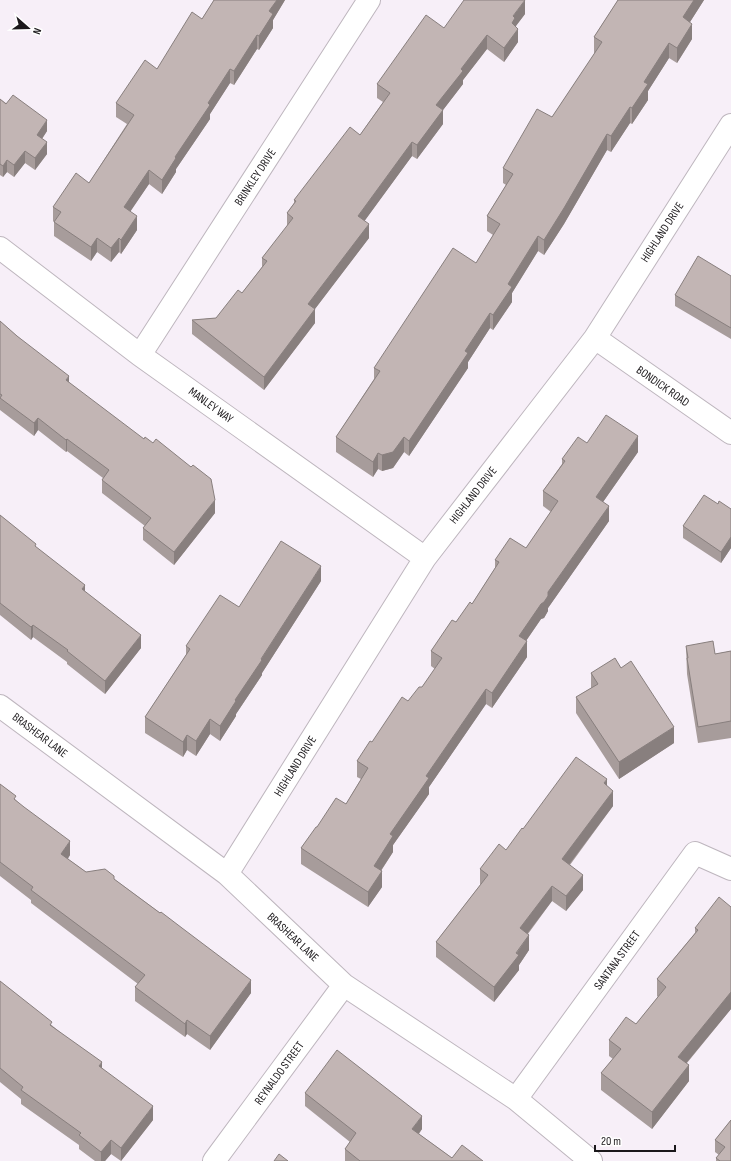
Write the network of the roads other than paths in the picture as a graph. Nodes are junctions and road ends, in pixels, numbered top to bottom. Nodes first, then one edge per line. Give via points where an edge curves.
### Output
1 (369, 0) edge
2 (731, 124) edge
3 (0, 248) edge
4 (595, 338) junction
5 (140, 355) junction
6 (731, 433) edge
7 (425, 558) junction
8 (0, 706) edge
9 (731, 869) edge
10 (228, 874) junction
11 (344, 984) junction
12 (516, 1099) junction
13 (214, 1161) edge
14 (591, 1161) edge

1 - 5 street, BRINKLEY DRIVE
2 - 4 street, HIGHLAND DRIVE
3 - 5 street, MANLEY WAY
4 - 6 street, BONDICK ROAD
4 - 7 street, HIGHLAND DRIVE
5 - 7 street, MANLEY WAY
7 - 10 street, HIGHLAND DRIVE
8 - 10 street, BRASHEAR LANE
9 - 12 street, SANTANA STREET via 695,853
10 - 11 street, BRASHEAR LANE
11 - 12 street, BRASHEAR LANE
11 - 13 street, REYNALDO STREET
12 - 14 street, BRASHEAR LANE

